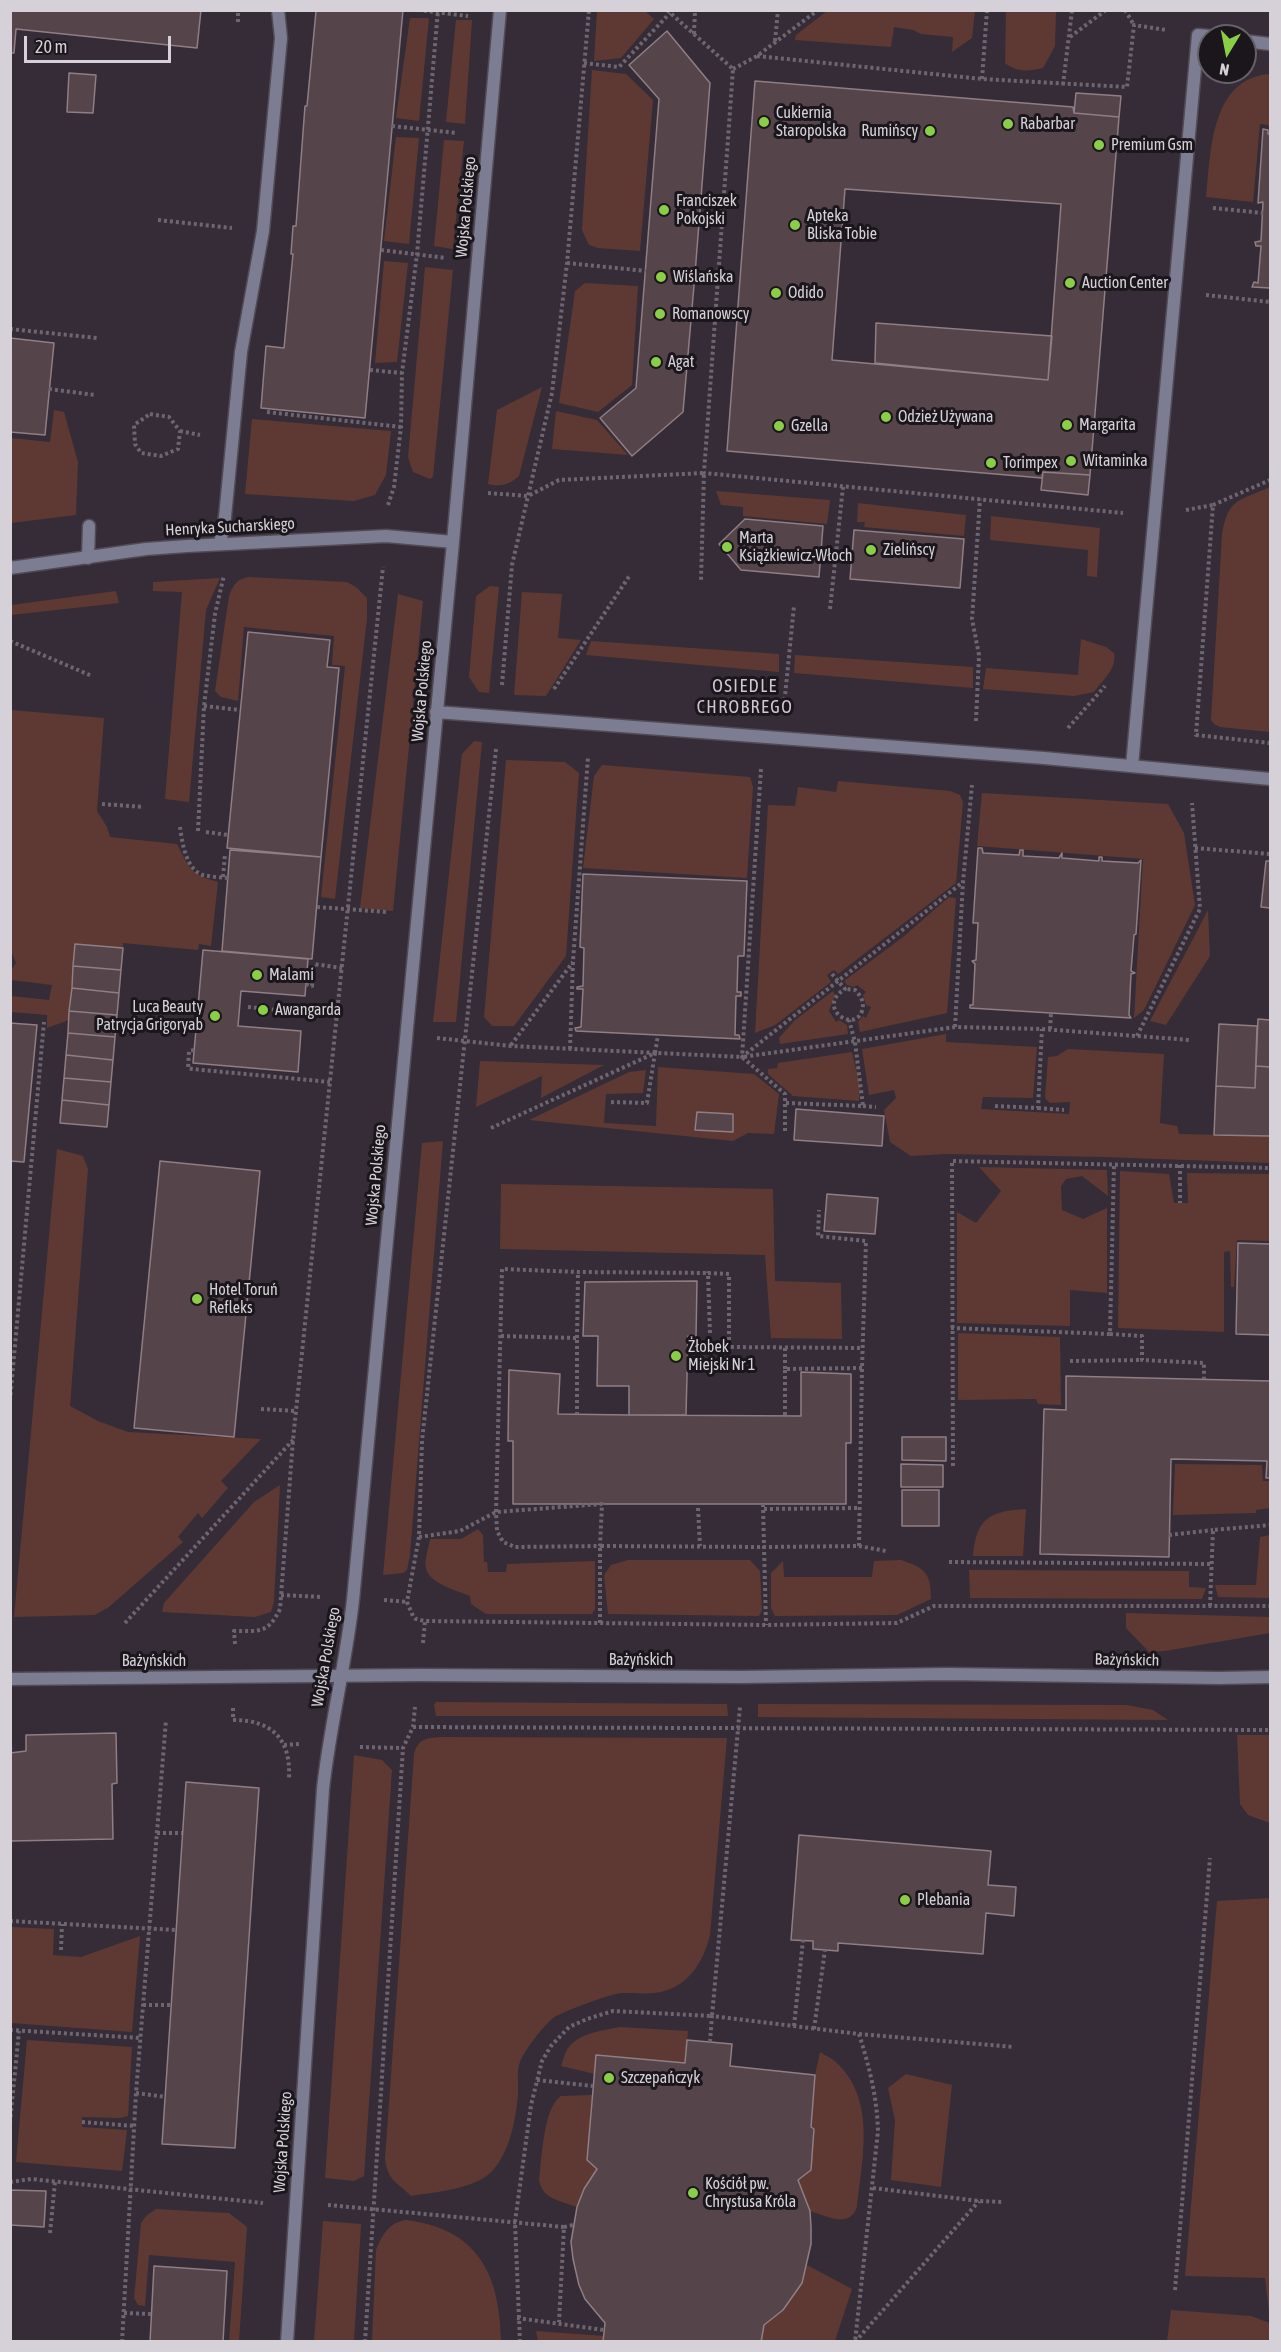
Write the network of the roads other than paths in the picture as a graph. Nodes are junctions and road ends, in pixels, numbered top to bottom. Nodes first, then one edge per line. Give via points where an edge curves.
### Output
1 (278, 10) edge
2 (500, 15) edge
3 (1197, 84) edge
4 (89, 526) dead end
5 (453, 542) junction
6 (220, 544) junction
7 (88, 558) junction
8 (10, 568) edge
9 (436, 712) junction
10 (1132, 766) junction
11 (1270, 779) edge
12 (340, 1676) junction
13 (1270, 1677) edge
14 (10, 1679) edge
15 (287, 2342) edge

1 - 6 street via 281,38 263,231 241,352
2 - 5 street, Wojska Polskiego
3 - 10 street via 1182,204
4 - 7 street
5 - 6 street, Henryka Sucharskiego via 386,536
5 - 9 street, Wojska Polskiego
6 - 7 street, Henryka Sucharskiego
7 - 8 street, Henryka Sucharskiego
9 - 10 street
9 - 12 street, Wojska Polskiego via 353,1600
10 - 11 street
12 - 13 street, Bażyńskich
12 - 14 street, Bażyńskich
12 - 15 street, Wojska Polskiego via 320,1829

